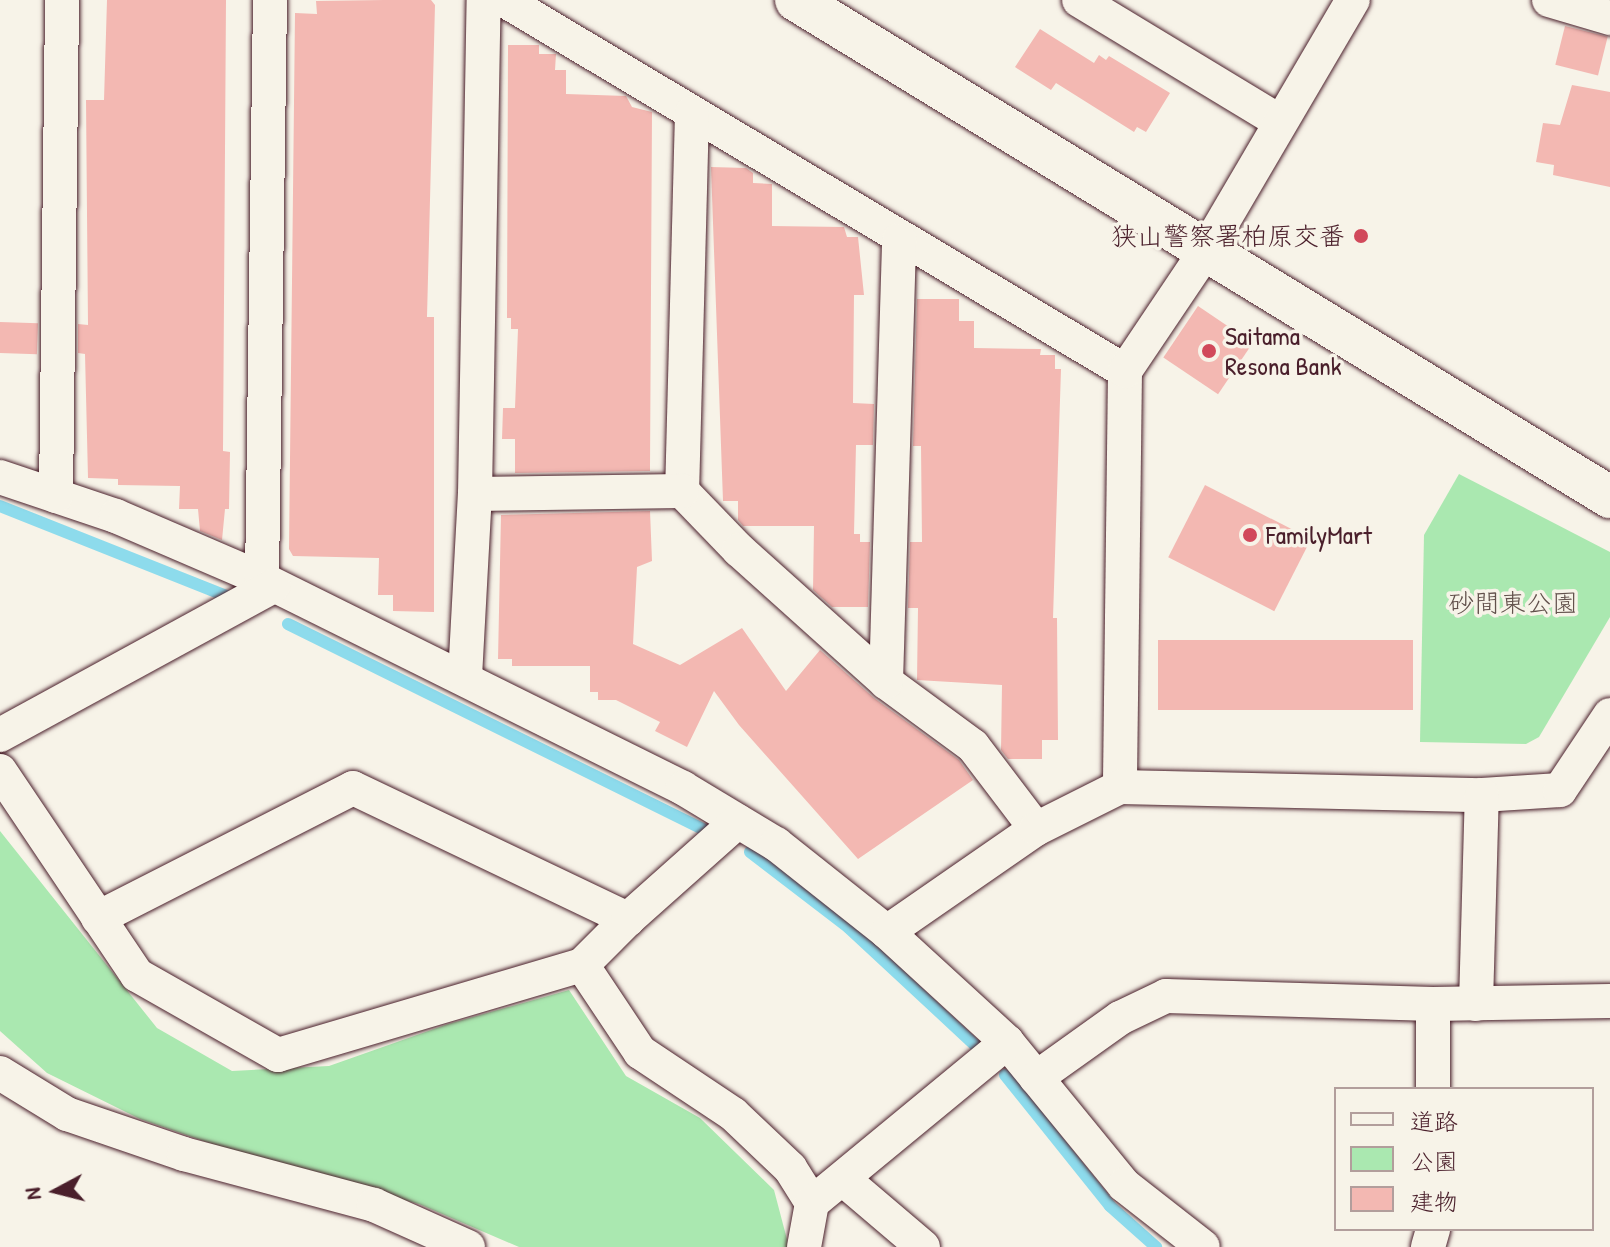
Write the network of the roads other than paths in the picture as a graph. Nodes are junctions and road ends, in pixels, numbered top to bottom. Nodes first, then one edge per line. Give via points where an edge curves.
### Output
1 (62, 0) edge
2 (270, 0) edge
3 (484, 0) edge
4 (504, 0) edge
5 (796, 0) edge
6 (1079, 0) edge
7 (1353, 0) edge
8 (1549, 0) edge
9 (1610, 18) edge
10 (692, 113) junction
11 (1279, 121) junction
12 (899, 240) junction
13 (1205, 252) junction
14 (1125, 371) junction
15 (0, 477) edge
16 (682, 491) junction
17 (475, 494) junction
18 (56, 496) junction
19 (1610, 497) edge
20 (268, 582) junction
21 (465, 677) junction
22 (886, 682) junction
23 (1610, 715) edge
24 (0, 735) edge
25 (0, 771) edge
26 (1120, 787) junction
27 (1482, 795) junction
28 (738, 821) junction
29 (1036, 829) junction
30 (98, 918) junction
31 (628, 919) junction
32 (887, 932) junction
33 (582, 965) junction
34 (1610, 1001) edge
35 (1433, 1004) junction
36 (1476, 1004) junction
37 (1007, 1042) junction
38 (0, 1073) edge
39 (1036, 1078) junction
40 (1433, 1087) edge
41 (843, 1179) junction
42 (812, 1203) junction
43 (468, 1247) edge
44 (804, 1247) edge
45 (923, 1247) edge
46 (1203, 1247) edge

1 - 18 street
2 - 20 street
3 - 17 street
4 - 10 street
5 - 13 street
6 - 11 street
7 - 11 street
8 - 9 street
10 - 12 street
10 - 16 street
11 - 13 street
12 - 14 street
12 - 22 street
13 - 14 street
13 - 19 street
14 - 26 street
15 - 18 street
16 - 17 street
16 - 22 street via 739,550
17 - 21 street
18 - 20 street via 116,516
20 - 21 street
20 - 24 street
21 - 28 street
22 - 29 street via 973,746
23 - 27 street via 1560,790
25 - 30 street
26 - 27 street
26 - 29 street
27 - 36 street
28 - 31 street
28 - 32 street via 776,844
29 - 32 street
30 - 31 street via 353,788
30 - 33 street via 137,975 278,1055
31 - 33 street
32 - 37 street
33 - 42 street via 640,1052 733,1114 790,1168
34 - 36 street
35 - 36 street
35 - 39 street via 1166,996 1120,1018
35 - 40 street
37 - 39 street
37 - 41 street
38 - 43 street via 67,1114 197,1158 374,1205
39 - 46 street via 1124,1185
41 - 42 street
41 - 45 street
42 - 44 street

